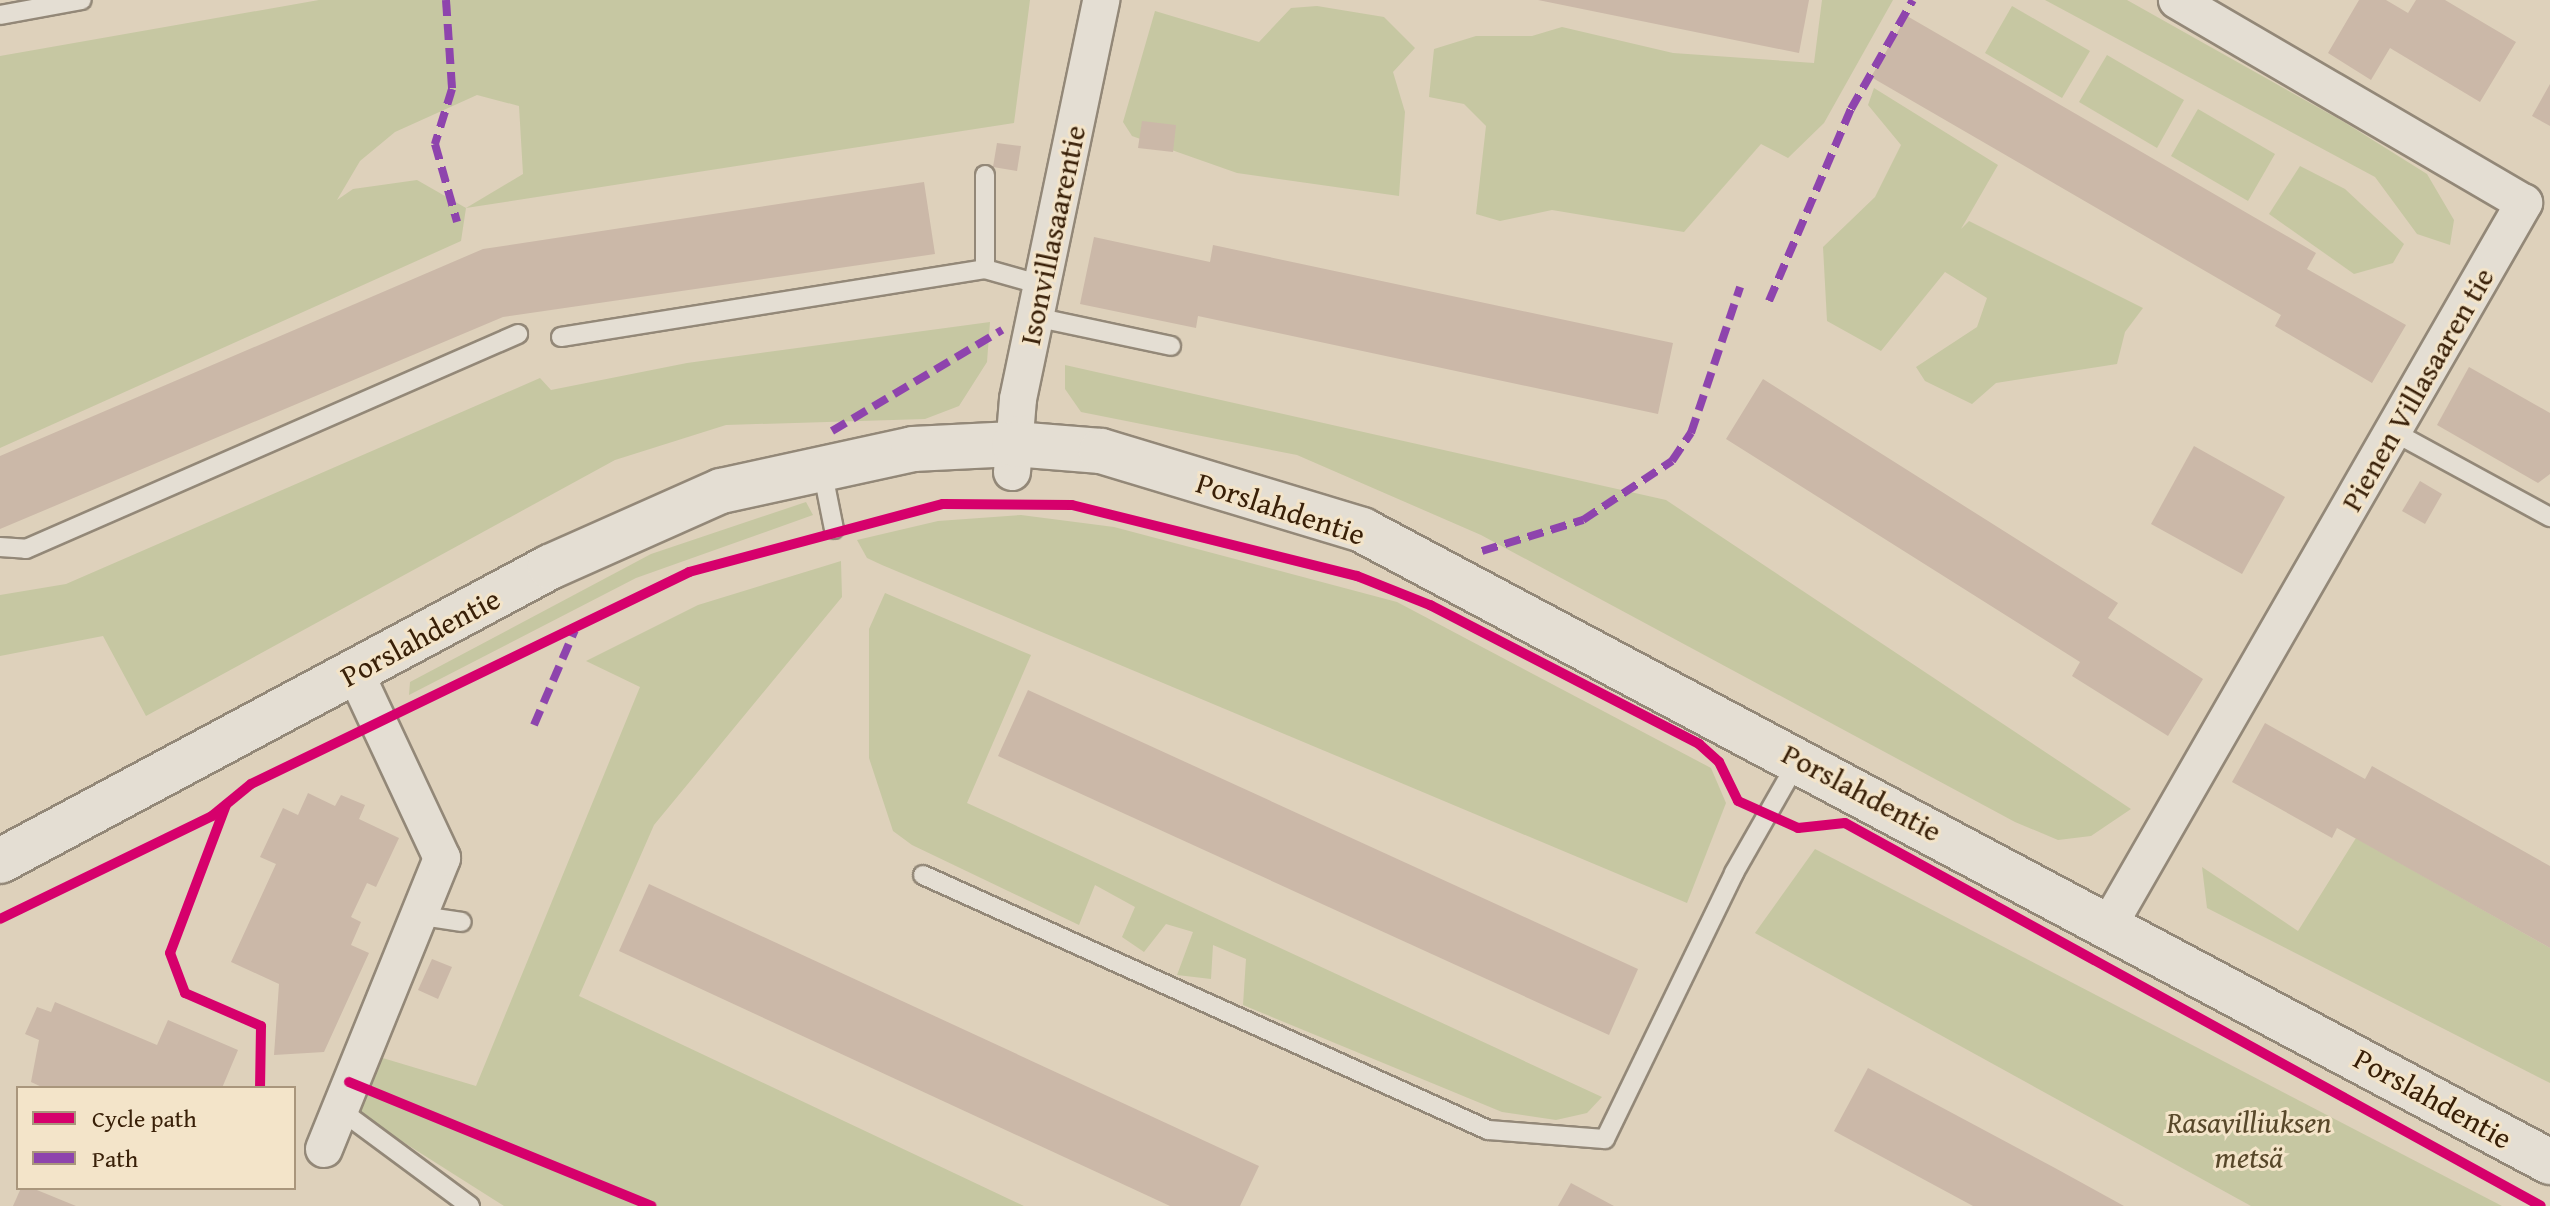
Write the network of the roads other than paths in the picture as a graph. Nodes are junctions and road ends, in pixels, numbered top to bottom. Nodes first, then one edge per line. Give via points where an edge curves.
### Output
1 (82, 0) edge
2 (1101, 0) edge
3 (2177, 0) edge
4 (0, 15) edge
5 (985, 175) dead end
6 (2537, 203) edge
7 (985, 269) junction
8 (1039, 301) junction
9 (518, 334) dead end
10 (561, 337) dead end
11 (1171, 346) dead end
12 (2392, 431) junction
13 (1013, 458) junction
14 (840, 467) junction
15 (2550, 517) edge
16 (834, 529) dead end
17 (0, 547) edge
18 (355, 672) junction
19 (1799, 759) junction
20 (0, 861) edge
21 (923, 875) dead end
22 (422, 916) junction
23 (462, 922) dead end
24 (2110, 923) junction
25 (339, 1109) junction
26 (324, 1149) dead end
27 (2550, 1162) edge
28 (470, 1206) edge

1 - 4 lane
2 - 8 street, Isonvillasaarentie
3 - 6 street, Pienen Villasaaren tie
5 - 7 lane
6 - 12 street, Pienen Villasaaren tie
7 - 8 lane
7 - 10 lane
8 - 11 lane
8 - 13 street, Isonvillasaarentie
9 - 17 lane via 26,549
12 - 15 lane
12 - 24 street, Pienen Villasaaren tie
13 - 14 street, Porslahdentie via 913,449
13 - 19 street, Porslahdentie via 1101,451 1362,530
14 - 16 lane
14 - 18 street, Porslahdentie via 721,491 633,526
18 - 20 street, Porslahdentie
18 - 22 street via 441,843 439,877
19 - 21 lane via 1734,873 1605,1139 1488,1130
19 - 24 street, Porslahdentie
22 - 23 lane
22 - 25 street
24 - 27 street, Porslahdentie
25 - 26 street
25 - 28 lane

